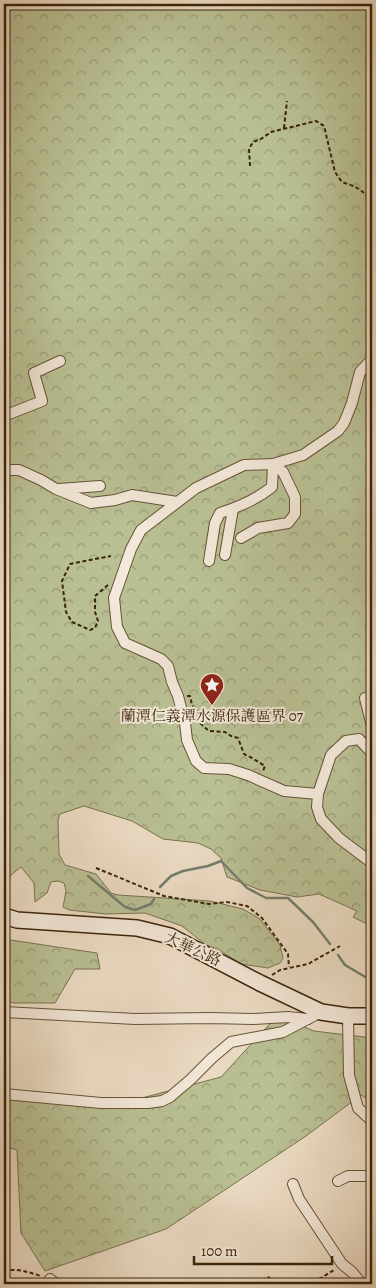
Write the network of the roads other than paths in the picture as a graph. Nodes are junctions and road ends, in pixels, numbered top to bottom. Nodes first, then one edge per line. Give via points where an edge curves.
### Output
1 (372, 359) edge
2 (60, 361) dead end
3 (4, 416) edge
4 (273, 464) junction
5 (4, 470) edge
6 (100, 486) dead end
7 (56, 490) junction
8 (177, 502) junction
9 (233, 509) junction
10 (241, 538) dead end
11 (225, 555) dead end
12 (209, 562) dead end
13 (365, 698) dead end
14 (372, 726) edge
15 (372, 745) edge
16 (318, 794) junction
17 (372, 863) edge
18 (4, 916) edge
19 (4, 1012) edge
20 (315, 1016) junction
21 (348, 1016) junction
22 (372, 1016) edge
23 (4, 1094) edge
24 (372, 1122) edge
25 (372, 1176) edge
26 (338, 1181) dead end
27 (292, 1184) dead end
28 (362, 1284) edge

1 - 4 street via 360,372 352,403 338,430 303,455
2 - 3 street via 34,373 42,401
4 - 8 street via 244,465 196,488
4 - 9 street via 272,487
4 - 10 street via 283,472 295,497 295,514 288,522 258,528
5 - 7 street via 19,470
6 - 7 street
7 - 8 street via 91,503 132,495
8 - 16 street via 141,530 131,549 114,598 117,627 125,643 161,659 168,666 187,740 196,761 204,768 229,769 284,792
9 - 11 street
9 - 12 street via 220,513 215,523
13 - 14 street
15 - 16 street via 368,749 359,739 346,741 331,755
16 - 17 street via 317,807 321,819 339,838
18 - 20 main road, 大華公路 via 17,920 137,928 170,936
19 - 20 street via 135,1019
20 - 21 main road, 大華公路
20 - 23 street via 283,1032 231,1042 162,1101 101,1103
21 - 22 main road, 大華公路
21 - 24 street via 349,1075 358,1108
25 - 26 street via 348,1176
27 - 28 street via 342,1264

